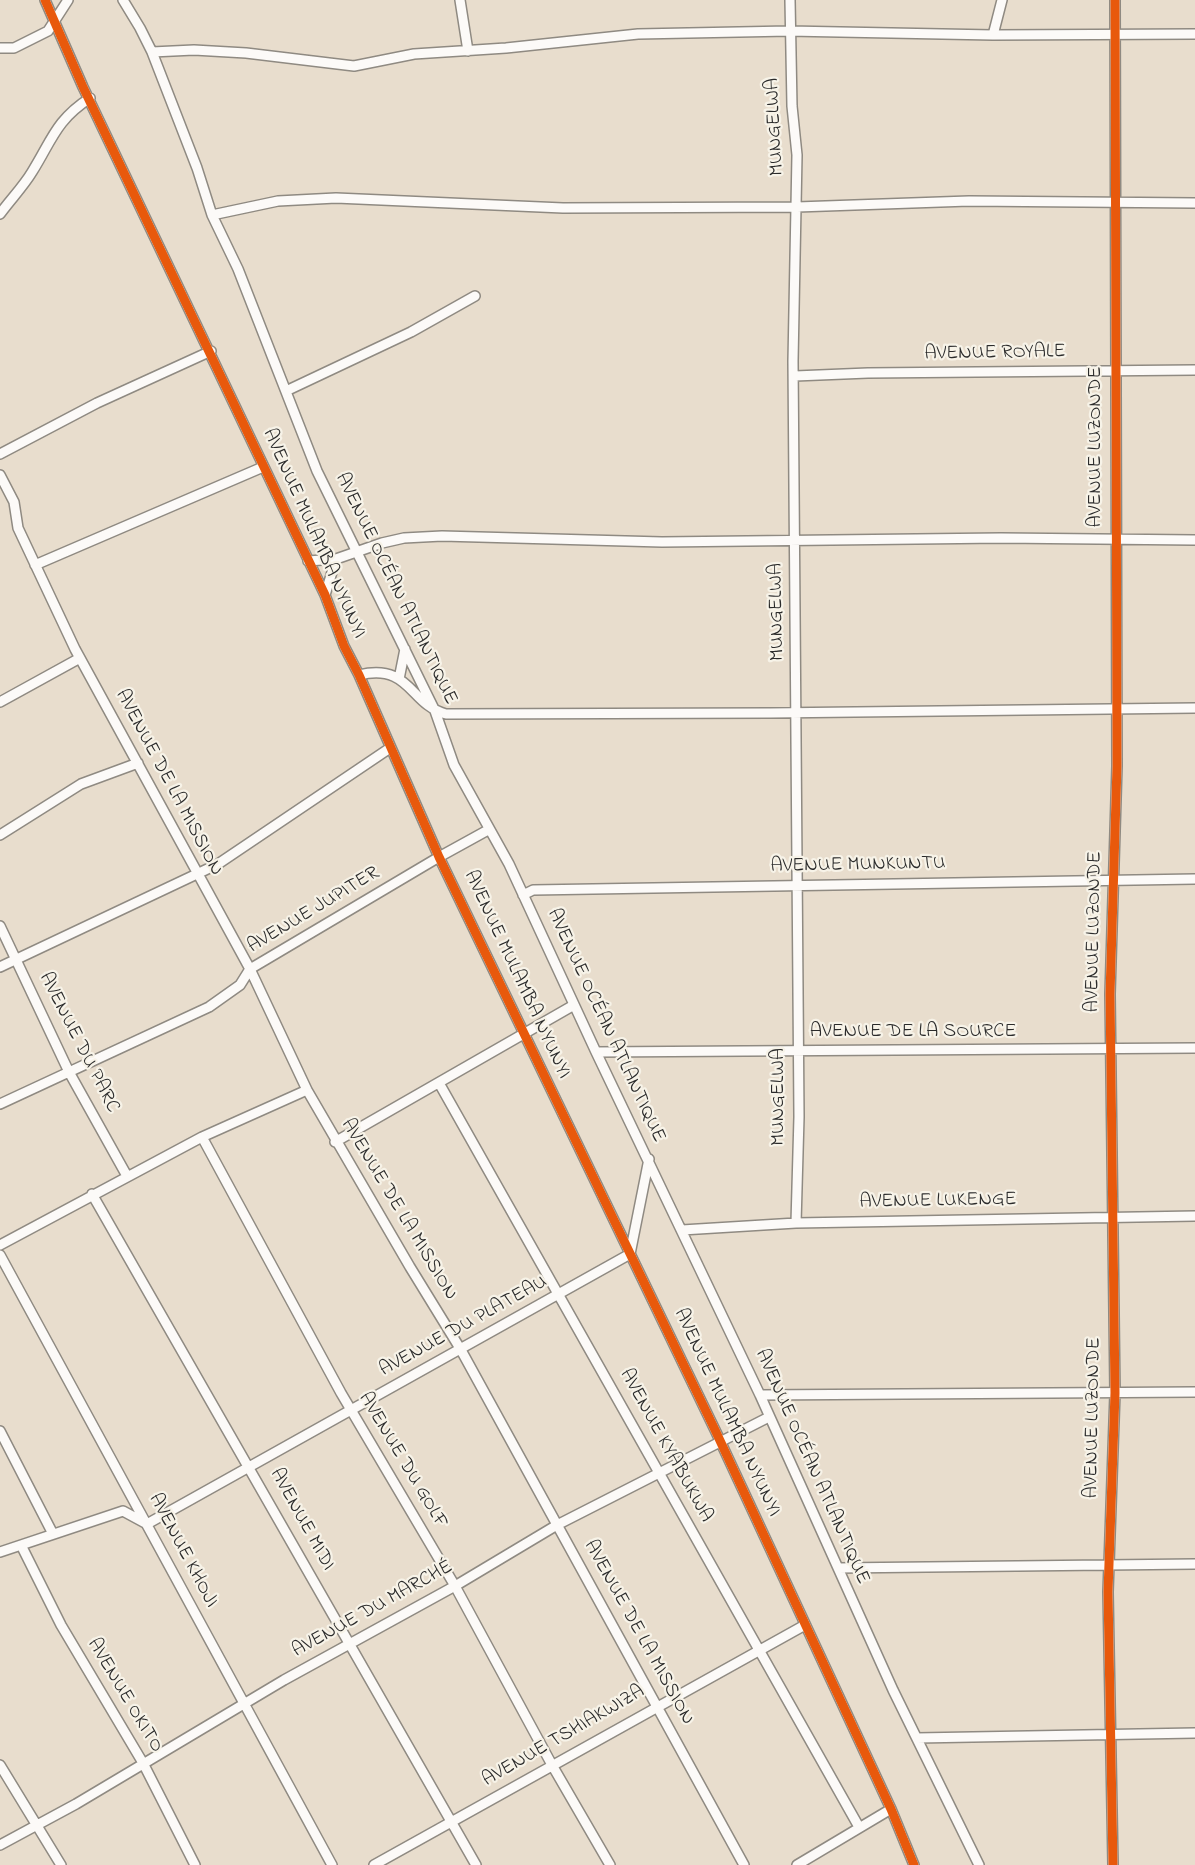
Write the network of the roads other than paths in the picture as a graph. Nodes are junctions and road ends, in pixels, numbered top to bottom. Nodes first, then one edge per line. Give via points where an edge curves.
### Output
1 (45, 0) edge
2 (68, 0) edge
3 (123, 0) edge
4 (460, 0) edge
5 (790, 0) edge
6 (1002, 0) edge
7 (1115, 0) edge
8 (55, 18) junction
9 (789, 31) junction
10 (1114, 34) junction
11 (1195, 34) edge
12 (993, 35) junction
13 (0, 48) edge
14 (468, 51) junction
15 (152, 52) junction
16 (90, 98) junction
17 (1114, 201) junction
18 (1195, 203) edge
19 (797, 207) junction
20 (0, 214) edge
21 (213, 215) junction
22 (475, 296) dead end
23 (211, 351) junction
24 (1195, 370) edge
25 (1115, 371) junction
26 (795, 376) junction
27 (286, 391) junction
28 (0, 454) edge
29 (263, 467) junction
30 (0, 475) edge
31 (1195, 540) edge
32 (1115, 541) junction
33 (795, 542) junction
34 (356, 551) junction
35 (336, 560) junction
36 (308, 561) junction
37 (35, 565) junction
38 (325, 595) junction
39 (405, 649) junction
40 (80, 658) junction
41 (359, 675) junction
42 (399, 679) junction
43 (0, 702) edge
44 (1116, 708) junction
45 (1195, 708) edge
46 (435, 711) junction
47 (796, 713) junction
48 (390, 748) junction
49 (138, 763) junction
50 (488, 830) junction
51 (0, 835) edge
52 (439, 857) junction
53 (198, 875) junction
54 (1195, 879) edge
55 (1113, 881) junction
56 (797, 885) junction
57 (523, 895) junction
58 (0, 926) edge
59 (16, 959) junction
60 (0, 968) edge
61 (250, 969) junction
62 (574, 1005) junction
63 (523, 1035) junction
64 (1195, 1048) edge
65 (1112, 1049) junction
66 (798, 1051) junction
67 (596, 1052) junction
68 (69, 1072) junction
69 (440, 1083) junction
70 (307, 1090) junction
71 (0, 1104) edge
72 (202, 1137) junction
73 (335, 1142) junction
74 (649, 1159) junction
75 (127, 1176) junction
76 (92, 1194) junction
77 (1195, 1216) edge
78 (1113, 1217) junction
79 (796, 1223) junction
80 (682, 1230) junction
81 (0, 1245) edge
82 (630, 1254) junction
83 (0, 1255) edge
84 (560, 1294) junction
85 (461, 1350) junction
86 (1195, 1392) edge
87 (1115, 1393) junction
88 (760, 1395) junction
89 (351, 1410) junction
90 (769, 1417) junction
91 (0, 1431) edge
92 (721, 1442) junction
93 (250, 1466) junction
94 (658, 1473) junction
95 (147, 1524) junction
96 (557, 1525) junction
97 (53, 1534) junction
98 (21, 1545) junction
99 (0, 1552) edge
100 (1195, 1564) edge
101 (1109, 1566) junction
102 (838, 1568) junction
103 (455, 1586) junction
104 (805, 1625) junction
105 (350, 1645) junction
106 (759, 1650) junction
107 (244, 1703) junction
108 (658, 1704) junction
109 (1195, 1733) edge
110 (1111, 1735) junction
111 (917, 1738) junction
112 (143, 1763) junction
113 (0, 1765) edge
114 (552, 1765) junction
115 (891, 1809) junction
116 (451, 1823) junction
117 (38, 1824) junction
118 (859, 1827) junction
119 (0, 1845) edge
120 (61, 1865) edge
121 (195, 1865) edge
122 (332, 1865) edge
123 (374, 1865) edge
124 (476, 1865) edge
125 (610, 1865) edge
126 (744, 1865) edge
127 (797, 1865) edge
128 (914, 1865) edge
129 (979, 1865) edge
130 (1113, 1865) edge

1 - 8 street, AVENUE MULAMBA NYUNYI
2 - 8 street
3 - 15 street
4 - 14 street
5 - 9 street, MUNGELWA
6 - 12 street
7 - 10 street, AVENUE LUZONDE
8 - 13 street via 48,31 14,48
8 - 16 street, AVENUE MULAMBA NYUNYI
9 - 12 street
9 - 14 street via 638,34
9 - 19 street, MUNGELWA
10 - 11 street
10 - 12 street
10 - 17 street, AVENUE LUZONDE
14 - 15 street via 414,54 354,66 246,53
15 - 21 street, AVENUE OCÉAN ATLANTIQUE
16 - 20 street via 76,107 49,137 31,173
16 - 23 street, AVENUE MULAMBA NYUNYI
17 - 18 street
17 - 19 street
17 - 25 street, AVENUE LUZONDE
19 - 21 street via 563,208 336,198 278,201
19 - 26 street, MUNGELWA
21 - 27 street, AVENUE OCÉAN ATLANTIQUE
22 - 27 street via 411,332
23 - 28 street via 97,403
23 - 29 street, AVENUE MULAMBA NYUNYI
24 - 25 street, AVENUE ROYALE
25 - 26 street, AVENUE ROYALE
25 - 32 street, AVENUE LUZONDE
26 - 33 street, MUNGELWA
27 - 34 street, AVENUE OCÉAN ATLANTIQUE via 317,471
29 - 36 street, AVENUE MULAMBA NYUNYI
29 - 37 street
30 - 37 street, AVENUE DE LA MISSION via 14,502 18,528
31 - 32 street
32 - 33 street via 1001,538
32 - 44 street, AVENUE LUZONDE
33 - 34 street via 442,536 404,538
33 - 47 street, MUNGELWA
34 - 35 street
34 - 39 street, AVENUE OCÉAN ATLANTIQUE
35 - 36 street
35 - 38 street
36 - 38 street, AVENUE MULAMBA NYUNYI
37 - 40 street, AVENUE DE LA MISSION
38 - 41 street, AVENUE MULAMBA NYUNYI
39 - 42 street
39 - 46 street, AVENUE OCÉAN ATLANTIQUE
40 - 43 street
40 - 49 street, AVENUE DE LA MISSION
41 - 42 street via 378,671
41 - 48 street, AVENUE MULAMBA NYUNYI
42 - 46 street
44 - 45 street
44 - 47 street
44 - 55 street, AVENUE LUZONDE
46 - 47 street
46 - 50 street, AVENUE OCÉAN ATLANTIQUE via 454,765
47 - 56 street, MUNGELWA
48 - 52 street, AVENUE MULAMBA NYUNYI
48 - 53 street
49 - 51 street via 81,784
49 - 53 street, AVENUE DE LA MISSION
50 - 52 street, AVENUE JUPITER
50 - 57 street, AVENUE OCÉAN ATLANTIQUE
52 - 61 street, AVENUE JUPITER
52 - 63 street, AVENUE MULAMBA NYUNYI
53 - 59 street
53 - 61 street, AVENUE DE LA MISSION
54 - 55 street, AVENUE MUNKUNTU
55 - 56 street, AVENUE MUNKUNTU
55 - 65 street, AVENUE LUZONDE
56 - 57 street, AVENUE MUNKUNTU via 533,890
56 - 66 street, MUNGELWA
57 - 62 street, AVENUE OCÉAN ATLANTIQUE
58 - 59 street, AVENUE DU PARC
59 - 60 street
59 - 68 street, AVENUE DU PARC
61 - 68 street, AVENUE JUPITER via 240,985 209,1008
61 - 70 street, AVENUE DE LA MISSION
62 - 63 street
62 - 67 street, AVENUE OCÉAN ATLANTIQUE
63 - 69 street
63 - 82 street, AVENUE MULAMBA NYUNYI
64 - 65 street, AVENUE DE LA SOURCE
65 - 66 street, AVENUE DE LA SOURCE
65 - 78 street, AVENUE LUZONDE
66 - 67 street, AVENUE DE LA SOURCE
66 - 79 street, MUNGELWA
67 - 74 street, AVENUE OCÉAN ATLANTIQUE
68 - 71 street, AVENUE JUPITER
68 - 75 street, AVENUE DU PARC
69 - 73 street
69 - 84 street, AVENUE KYABUKWA
70 - 72 street
70 - 73 street, AVENUE DE LA MISSION
72 - 75 street
72 - 89 street, AVENUE DU GOLF
73 - 85 street, AVENUE DE LA MISSION
74 - 80 street, AVENUE OCÉAN ATLANTIQUE
74 - 82 street
75 - 76 street
76 - 81 street
76 - 93 street, AVENUE MIDI
77 - 78 street, AVENUE LUKENGE
78 - 79 street, AVENUE LUKENGE
78 - 87 street, AVENUE LUZONDE
79 - 80 street, AVENUE LUKENGE
80 - 88 street, AVENUE OCÉAN ATLANTIQUE
82 - 84 street, AVENUE DU PLATEAU
82 - 92 street, AVENUE MULAMBA NYUNYI
83 - 95 street, AVENUE KHOJI
84 - 85 street, AVENUE DU PLATEAU
84 - 94 street, AVENUE KYABUKWA
85 - 89 street, AVENUE DU PLATEAU
85 - 96 street, AVENUE DE LA MISSION
86 - 87 street
87 - 88 street
87 - 101 street, AVENUE LUZONDE
88 - 90 street, AVENUE OCÉAN ATLANTIQUE
89 - 93 street, AVENUE DU PLATEAU
89 - 103 street, AVENUE DU GOLF
90 - 92 street, AVENUE DU MARCHÉ
90 - 102 street, AVENUE OCÉAN ATLANTIQUE
91 - 97 street
92 - 94 street, AVENUE DU MARCHÉ
92 - 104 street, AVENUE MULAMBA NYUNYI
93 - 95 street, AVENUE DU PLATEAU
93 - 105 street, AVENUE MIDI
94 - 96 street, AVENUE DU MARCHÉ
94 - 106 street, AVENUE KYABUKWA
95 - 97 street via 123,1511
95 - 107 street, AVENUE KHOJI
96 - 103 street, AVENUE DU MARCHÉ
96 - 108 street, AVENUE DE LA MISSION
97 - 98 street
98 - 99 street
98 - 112 street, AVENUE OKITO via 61,1625
100 - 101 street
101 - 102 street
101 - 110 street, AVENUE LUZONDE
102 - 111 street, AVENUE OCÉAN ATLANTIQUE
103 - 105 street, AVENUE DU MARCHÉ
103 - 114 street, AVENUE DU GOLF
104 - 106 street, AVENUE TSHIAKWIZA
104 - 115 street, AVENUE MULAMBA NYUNYI
105 - 107 street, AVENUE DU MARCHÉ
105 - 116 street, AVENUE MIDI
106 - 108 street, AVENUE TSHIAKWIZA
106 - 118 street, AVENUE KYABUKWA
107 - 112 street, AVENUE DU MARCHÉ
107 - 122 street, AVENUE KHOJI
108 - 114 street, AVENUE TSHIAKWIZA
108 - 126 street, AVENUE DE LA MISSION
109 - 110 street
110 - 111 street
110 - 130 street, AVENUE LUZONDE
111 - 129 street, AVENUE OCÉAN ATLANTIQUE
112 - 117 street, AVENUE DU MARCHÉ
112 - 121 street, AVENUE OKITO
113 - 117 street
114 - 116 street, AVENUE TSHIAKWIZA
114 - 125 street, AVENUE DU GOLF
115 - 118 street
115 - 128 street, AVENUE MULAMBA NYUNYI
116 - 123 street, AVENUE TSHIAKWIZA
116 - 124 street, AVENUE MIDI
117 - 119 street, AVENUE DU MARCHÉ
117 - 120 street
118 - 127 street

